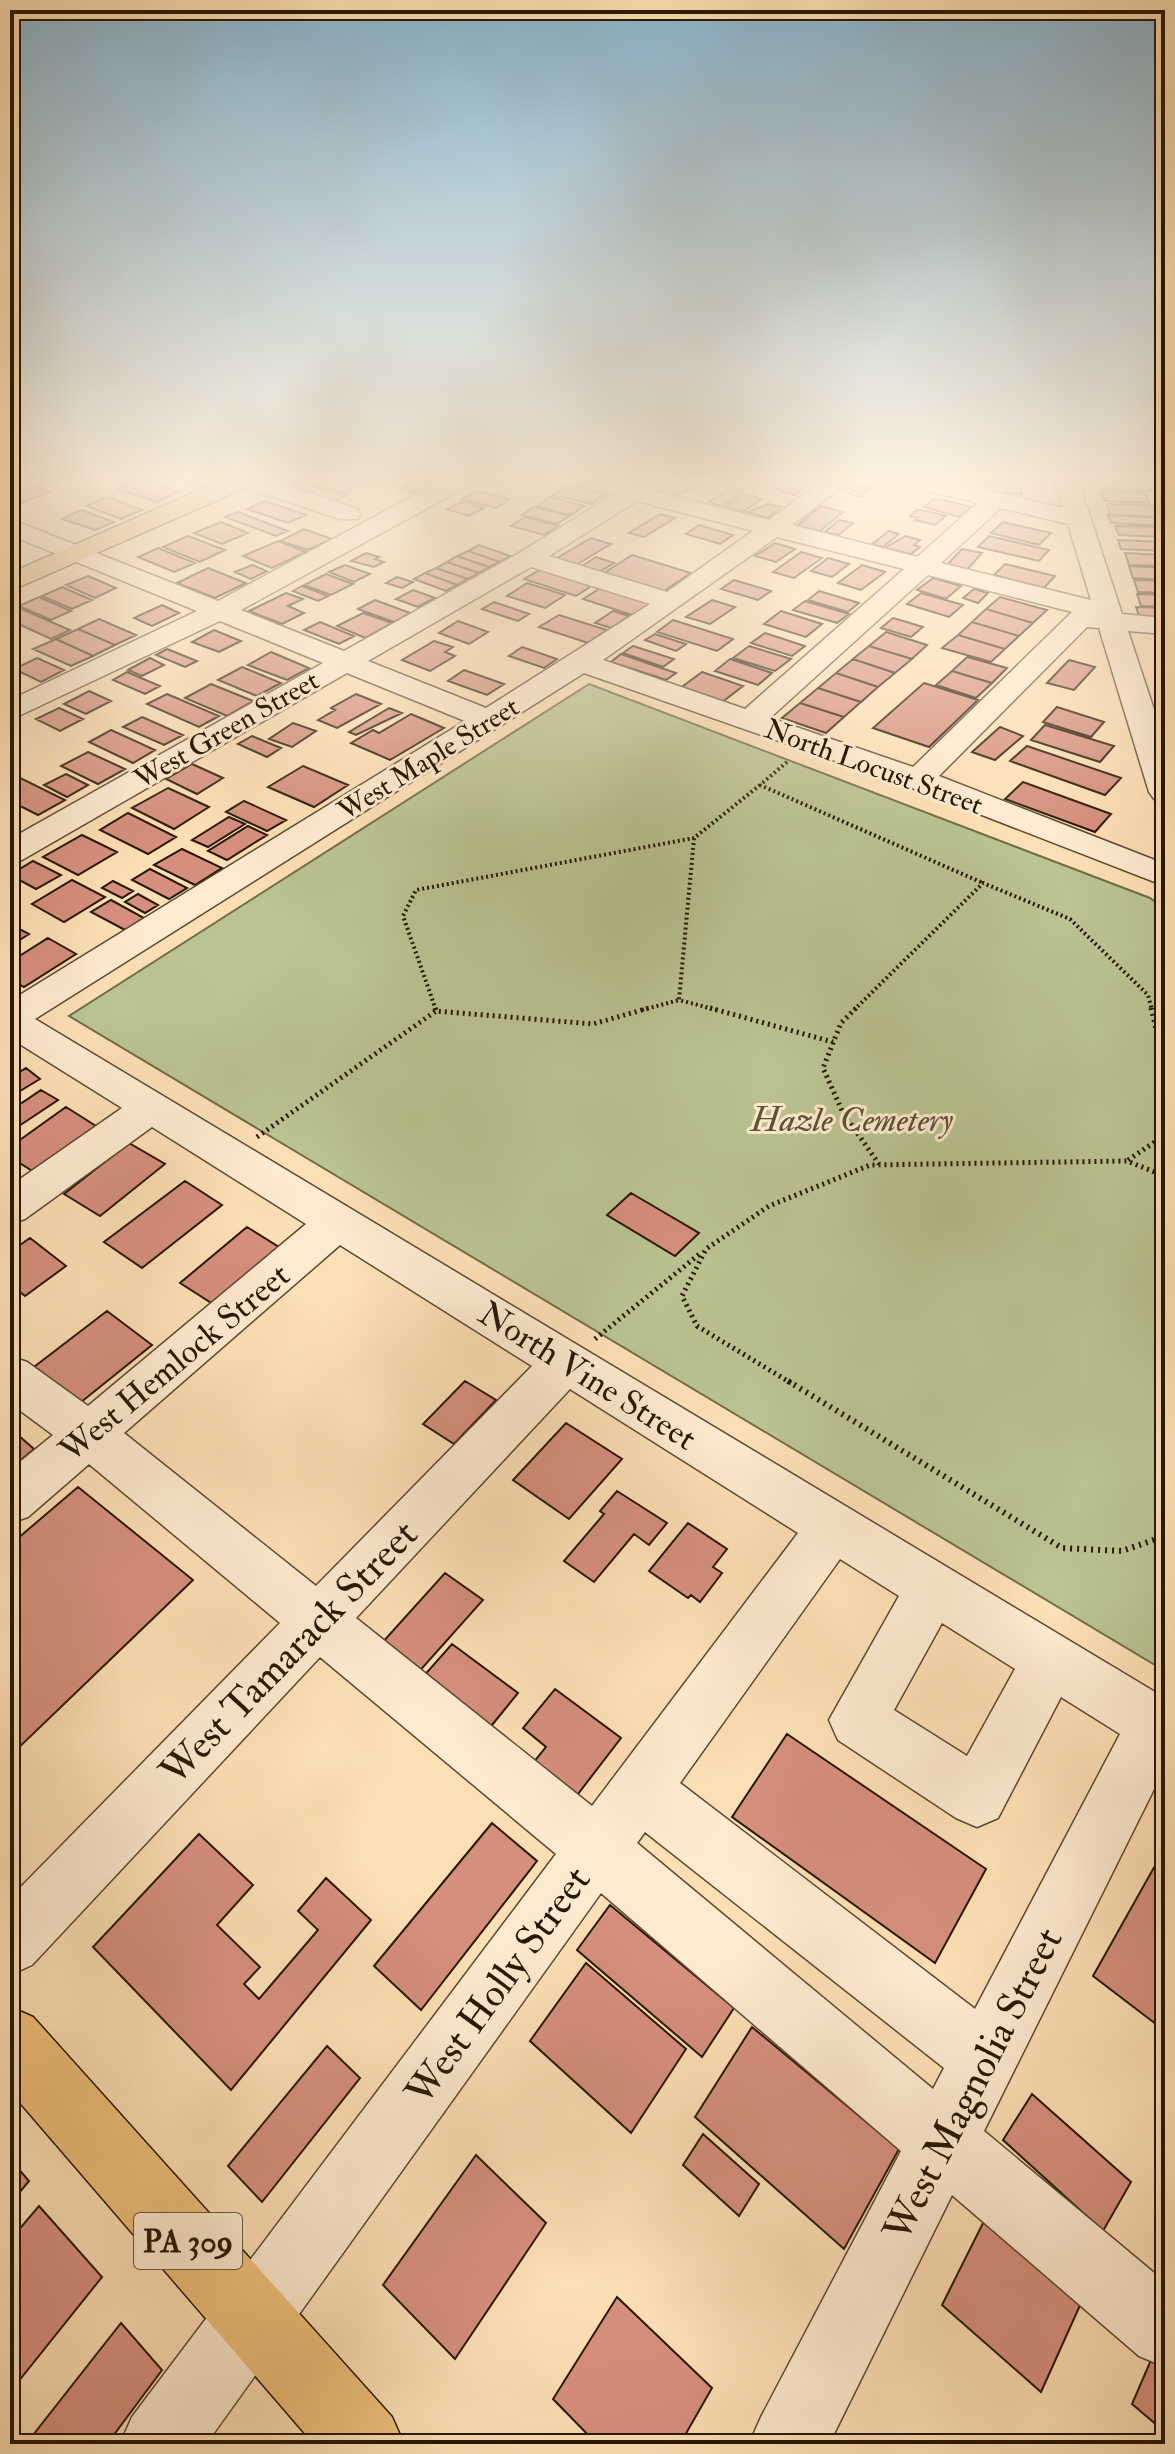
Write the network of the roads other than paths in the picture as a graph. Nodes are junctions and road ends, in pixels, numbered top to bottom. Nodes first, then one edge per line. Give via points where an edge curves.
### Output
1 (190, 598) edge
2 (244, 598) edge
3 (458, 598) edge
4 (656, 598) edge
5 (677, 598) edge
6 (887, 598) edge
7 (1049, 598) edge
8 (1102, 598) edge
9 (671, 602) junction
10 (221, 610) junction
11 (1110, 622) junction
12 (1165, 626) edge
13 (346, 661) junction
14 (581, 662) junction
15 (10, 711) edge
16 (489, 720) junction
17 (749, 721) junction
18 (918, 779) junction
19 (1165, 792) edge
20 (10, 853) edge
21 (1165, 876) edge
22 (10, 1020) edge
23 (151, 1108) junction
24 (10, 1208) edge
25 (338, 1222) junction
26 (566, 1362) junction
27 (10, 1376) edge
28 (89, 1434) junction
29 (10, 1501) edge
30 (834, 1526) junction
31 (933, 1587) junction
32 (317, 1622) junction
33 (1051, 1659) junction
34 (1161, 1727) edge
35 (640, 1790) junction
36 (597, 1849) junction
37 (10, 1943) edge
38 (10, 2040) edge
39 (986, 2059) junction
40 (943, 2142) junction
41 (254, 2315) junction
42 (1165, 2330) edge
43 (159, 2444) edge
44 (365, 2444) edge
45 (788, 2444) edge

1 - 10 street
2 - 10 street
3 - 13 street, West Green Street
4 - 9 street
5 - 9 street, West Maple Street
6 - 17 street
7 - 11 street via 1082,606
8 - 11 street
9 - 14 street, West Maple Street
10 - 13 street
10 - 15 street
11 - 12 street
11 - 18 street via 1080,618
11 - 19 street
13 - 16 street
13 - 20 street, West Green Street
14 - 16 street, West Maple Street
14 - 17 street, North Locust Street
16 - 22 street, West Maple Street
17 - 18 street, North Locust Street
18 - 21 street, North Locust Street
22 - 23 street, North Vine Street
23 - 24 street
23 - 25 street, North Vine Street
25 - 26 street, North Vine Street
25 - 28 street, West Hemlock Street
26 - 30 street, North Vine Street
26 - 32 street, West Tamarack Street
27 - 28 street
28 - 29 street, West Hemlock Street
28 - 32 street
30 - 31 street, North Vine Street
30 - 35 street, West Holly Street
31 - 33 street, North Vine Street
31 - 33 street via 858,1720 977,1797
32 - 36 street
32 - 37 street, West Tamarack Street
33 - 34 street, North Vine Street
34 - 39 street, West Magnolia Street
35 - 36 street, West Holly Street
35 - 39 street
36 - 40 street
36 - 41 street, West Holly Street
38 - 41 main road, PA 309
39 - 40 street, West Magnolia Street
40 - 42 street
40 - 45 street, West Magnolia Street
41 - 43 street, West Holly Street
41 - 44 main road, PA 309

